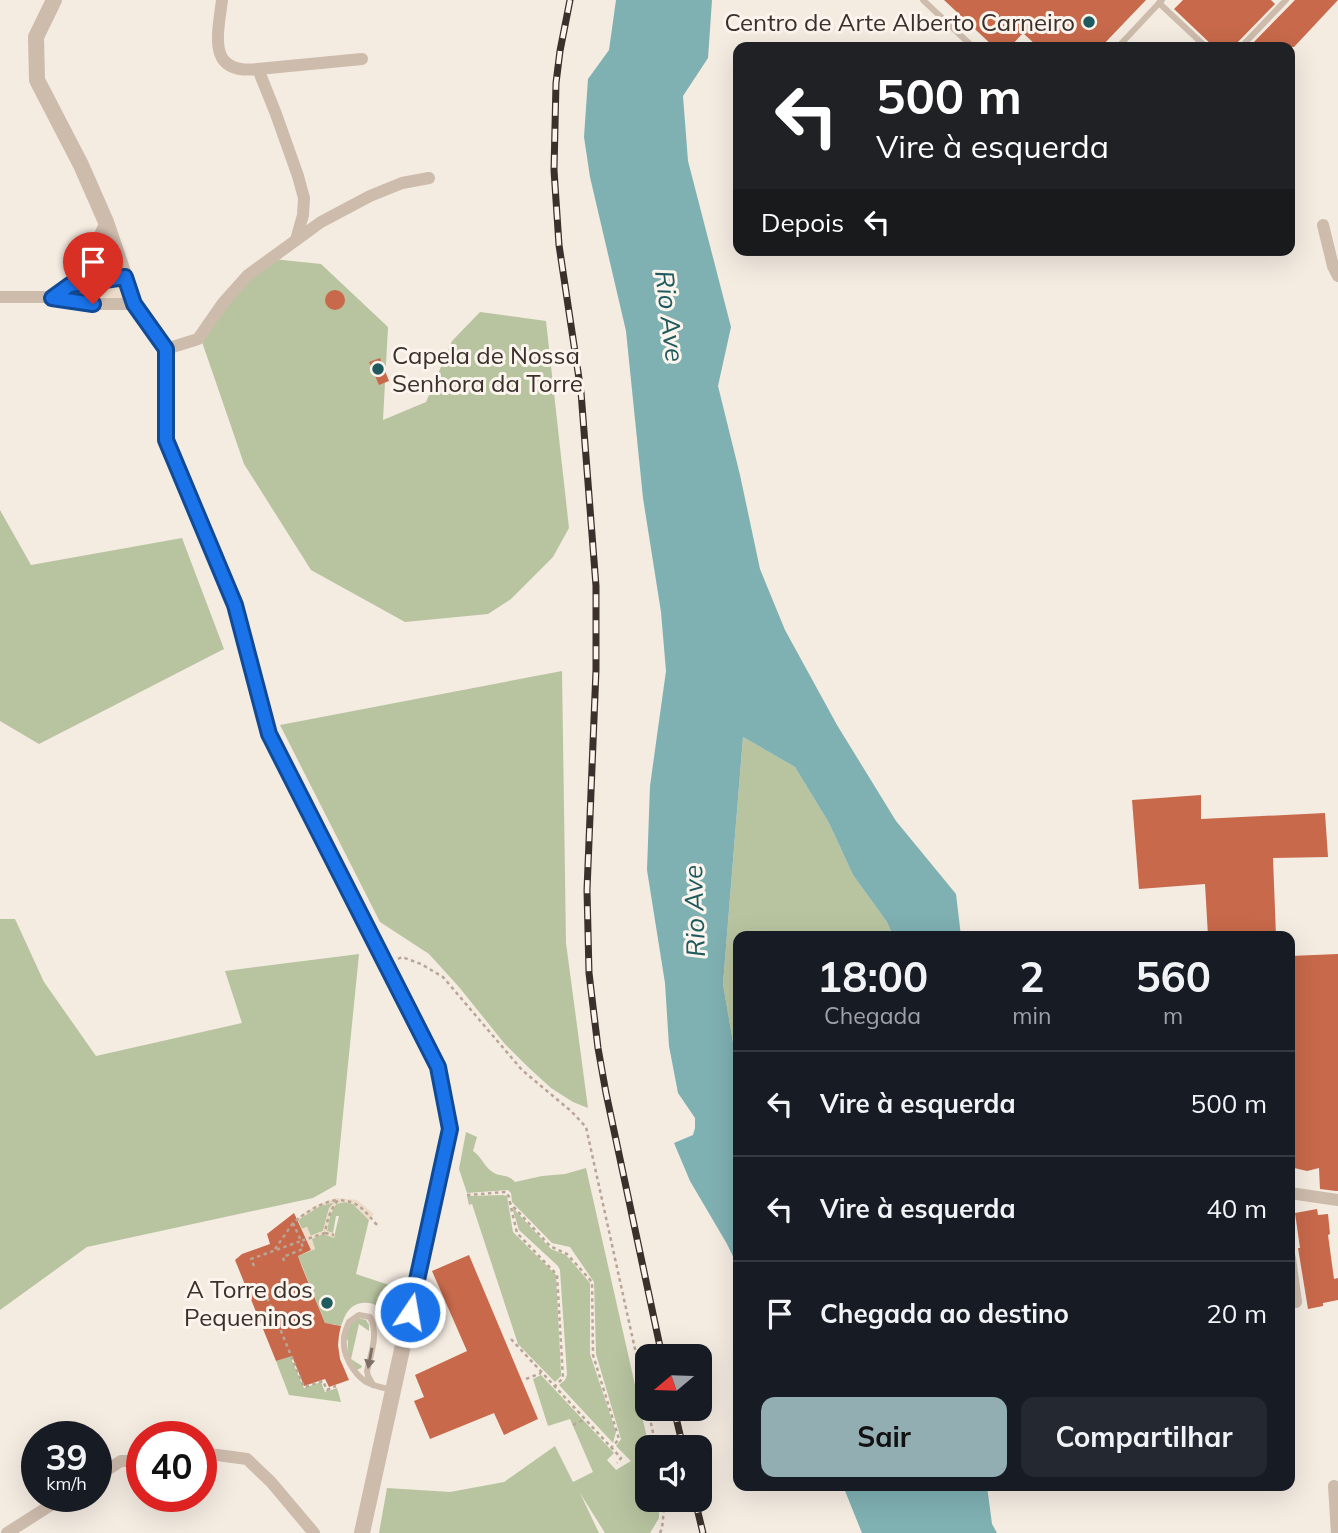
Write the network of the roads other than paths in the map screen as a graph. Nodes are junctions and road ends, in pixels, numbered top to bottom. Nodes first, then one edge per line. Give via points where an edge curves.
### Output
1 (54, 0) edge
2 (222, 0) edge
3 (923, 0) edge
4 (1286, 0) edge
5 (1161, 2) edge
6 (968, 42) edge
7 (1123, 42) edge
8 (1201, 42) edge
9 (1246, 42) edge
10 (362, 59) dead end
11 (258, 69) junction
12 (429, 178) dead end
13 (106, 222) junction
14 (1323, 225) dead end
15 (296, 240) junction
16 (1338, 276) edge
17 (125, 277) junction
18 (70, 285) junction
19 (0, 297) edge
20 (52, 298) junction
21 (134, 304) junction
22 (166, 349) junction
23 (1295, 1194) edge
24 (1338, 1200) edge
25 (1295, 1295) edge
26 (1296, 1302) dead end
27 (373, 1385) junction
28 (393, 1390) junction
29 (217, 1455) edge
30 (1334, 1486) dead end
31 (42, 1512) edge
32 (15, 1531) edge
33 (314, 1533) edge
34 (362, 1533) edge
35 (1337, 1533) edge

1 - 13 street via 36,37 37,80
2 - 11 street via 219,53 238,70
3 - 6 lane
4 - 9 lane
5 - 7 lane
5 - 8 lane
10 - 11 street
11 - 15 street via 304,198
12 - 15 street via 370,196
13 - 17 street
13 - 18 street via 91,263
14 - 16 street
15 - 22 street via 248,275 198,339
17 - 18 street
17 - 21 street
18 - 20 street
19 - 20 street
20 - 21 street
21 - 22 street
22 - 28 street via 166,440 235,605 269,734 438,1067 450,1129
23 - 24 street
25 - 26 street
27 -> 27 lane via 354,1371 346,1355 343,1340 349,1322 359,1315 370,1317 374,1324 367,1371
27 - 28 lane
28 - 34 street
29 - 33 street via 247,1459
30 - 35 street
31 - 32 street

